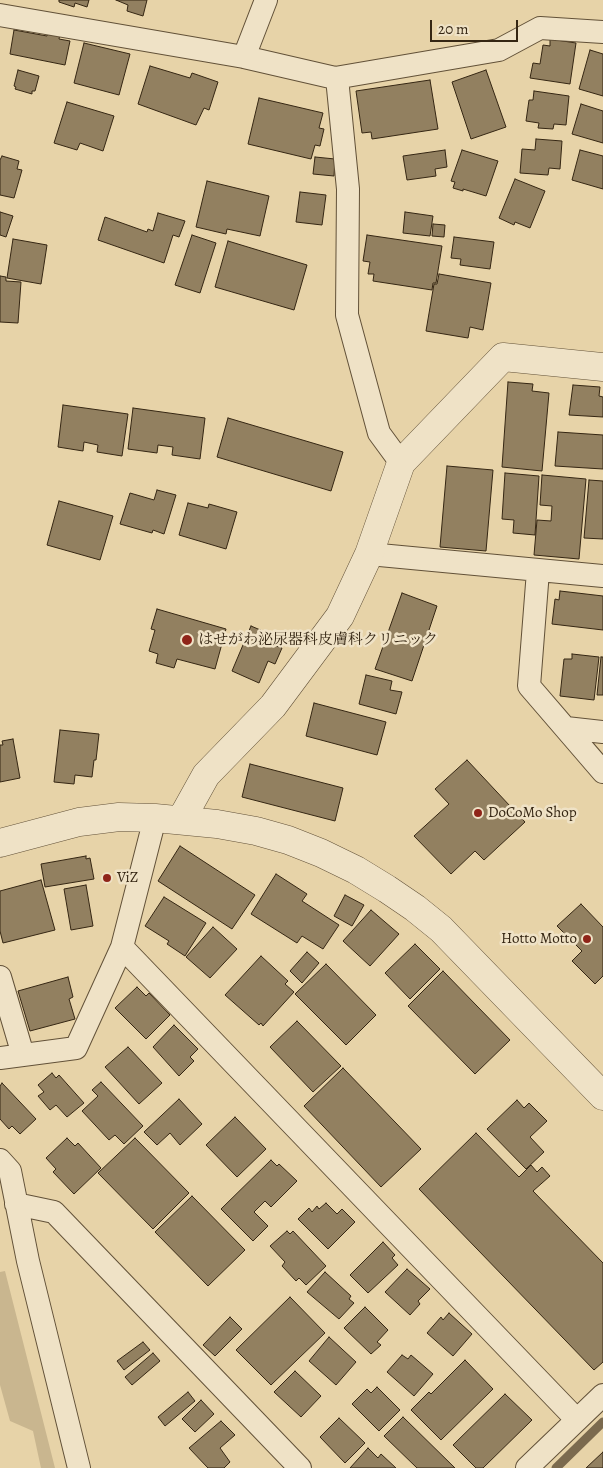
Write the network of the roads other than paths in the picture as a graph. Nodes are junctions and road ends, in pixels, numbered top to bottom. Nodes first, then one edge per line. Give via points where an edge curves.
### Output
1 (266, 0) edge
2 (0, 15) edge
3 (603, 32) edge
4 (244, 57) junction
5 (337, 78) junction
6 (603, 367) edge
7 (401, 463) junction
8 (370, 554) junction
9 (538, 571) junction
10 (603, 576) edge
11 (566, 728) junction
12 (603, 732) edge
13 (603, 772) edge
14 (168, 819) junction
15 (0, 843) edge
16 (122, 946) junction
17 (0, 977) edge
18 (23, 1055) junction
19 (0, 1058) edge
20 (603, 1096) edge
21 (0, 1160) edge
22 (16, 1204) junction
23 (603, 1396) edge
24 (577, 1420) junction
25 (79, 1468) edge
26 (300, 1468) edge
27 (528, 1468) edge

1 - 4 street
2 - 4 street
3 - 5 street via 540,28 499,50
4 - 5 street
5 - 7 street via 348,189 347,315 379,433
6 - 7 street via 503,356
7 - 8 street
8 - 9 street
8 - 14 street via 340,616 273,706
9 - 10 street
9 - 11 street via 528,686
11 - 12 street
11 - 13 street
14 - 15 street via 119,817 79,822
14 - 16 street
14 - 20 street via 217,824 288,840 356,870 387,889 441,929
16 - 18 street via 76,1048
16 - 24 street
17 - 18 street
18 - 19 street
21 - 22 street via 10,1171
22 - 25 street
22 - 26 street via 54,1212
23 - 24 street
24 - 27 street

